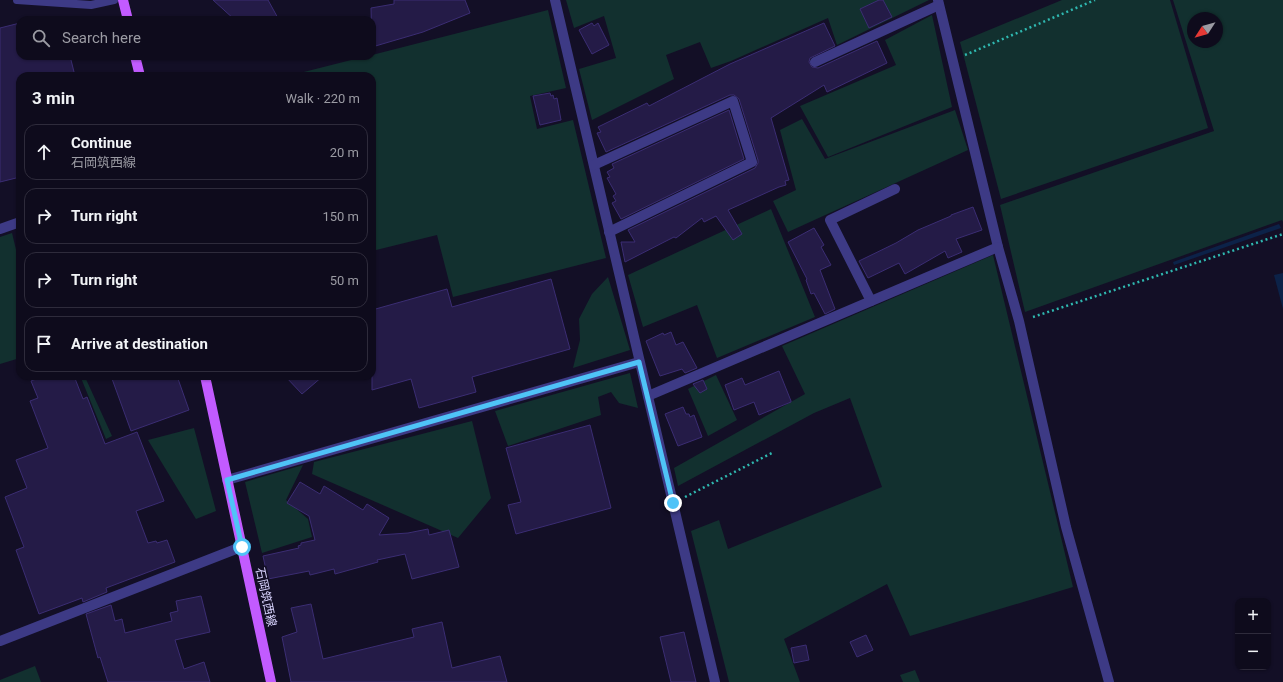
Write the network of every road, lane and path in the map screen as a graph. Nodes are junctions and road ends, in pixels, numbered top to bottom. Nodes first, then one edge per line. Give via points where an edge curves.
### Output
1 (17, 0) edge
2 (114, 0) edge
3 (123, 0) edge
4 (555, 0) edge
5 (1095, 0) edge
6 (939, 2) edge
7 (127, 16) edge
8 (136, 60) edge
9 (952, 60) junction
10 (815, 62) dead end
11 (139, 72) edge
12 (594, 165) junction
13 (895, 189) dead end
14 (16, 223) edge
15 (0, 229) edge
16 (609, 232) junction
17 (1283, 234) edge
18 (998, 247) junction
19 (871, 301) junction
20 (1019, 321) junction
21 (639, 362) junction
22 (206, 380) edge
23 (648, 396) junction
24 (774, 452) dead end
25 (227, 480) junction
26 (673, 503) junction
27 (242, 547) junction
28 (0, 641) edge
29 (271, 682) edge
30 (715, 682) edge
31 (1109, 682) edge

1 - 2 lane via 91,5
3 - 7 main road
4 - 12 street
5 - 9 path
6 - 9 street
6 - 10 street
8 - 11 main road
9 - 18 street
12 - 16 street
12 - 16 street via 733,101 752,162
13 - 19 street via 830,220
14 - 15 street
16 - 21 street
17 - 20 path
18 - 19 street
18 - 20 street
19 - 23 street
20 - 31 street via 1066,527
21 - 23 street
21 - 25 street
22 - 25 main road, 石岡筑西線
23 - 26 street
24 - 26 path
25 - 27 main road, 石岡筑西線
26 - 30 street
27 - 28 street
27 - 29 main road, 石岡筑西線

